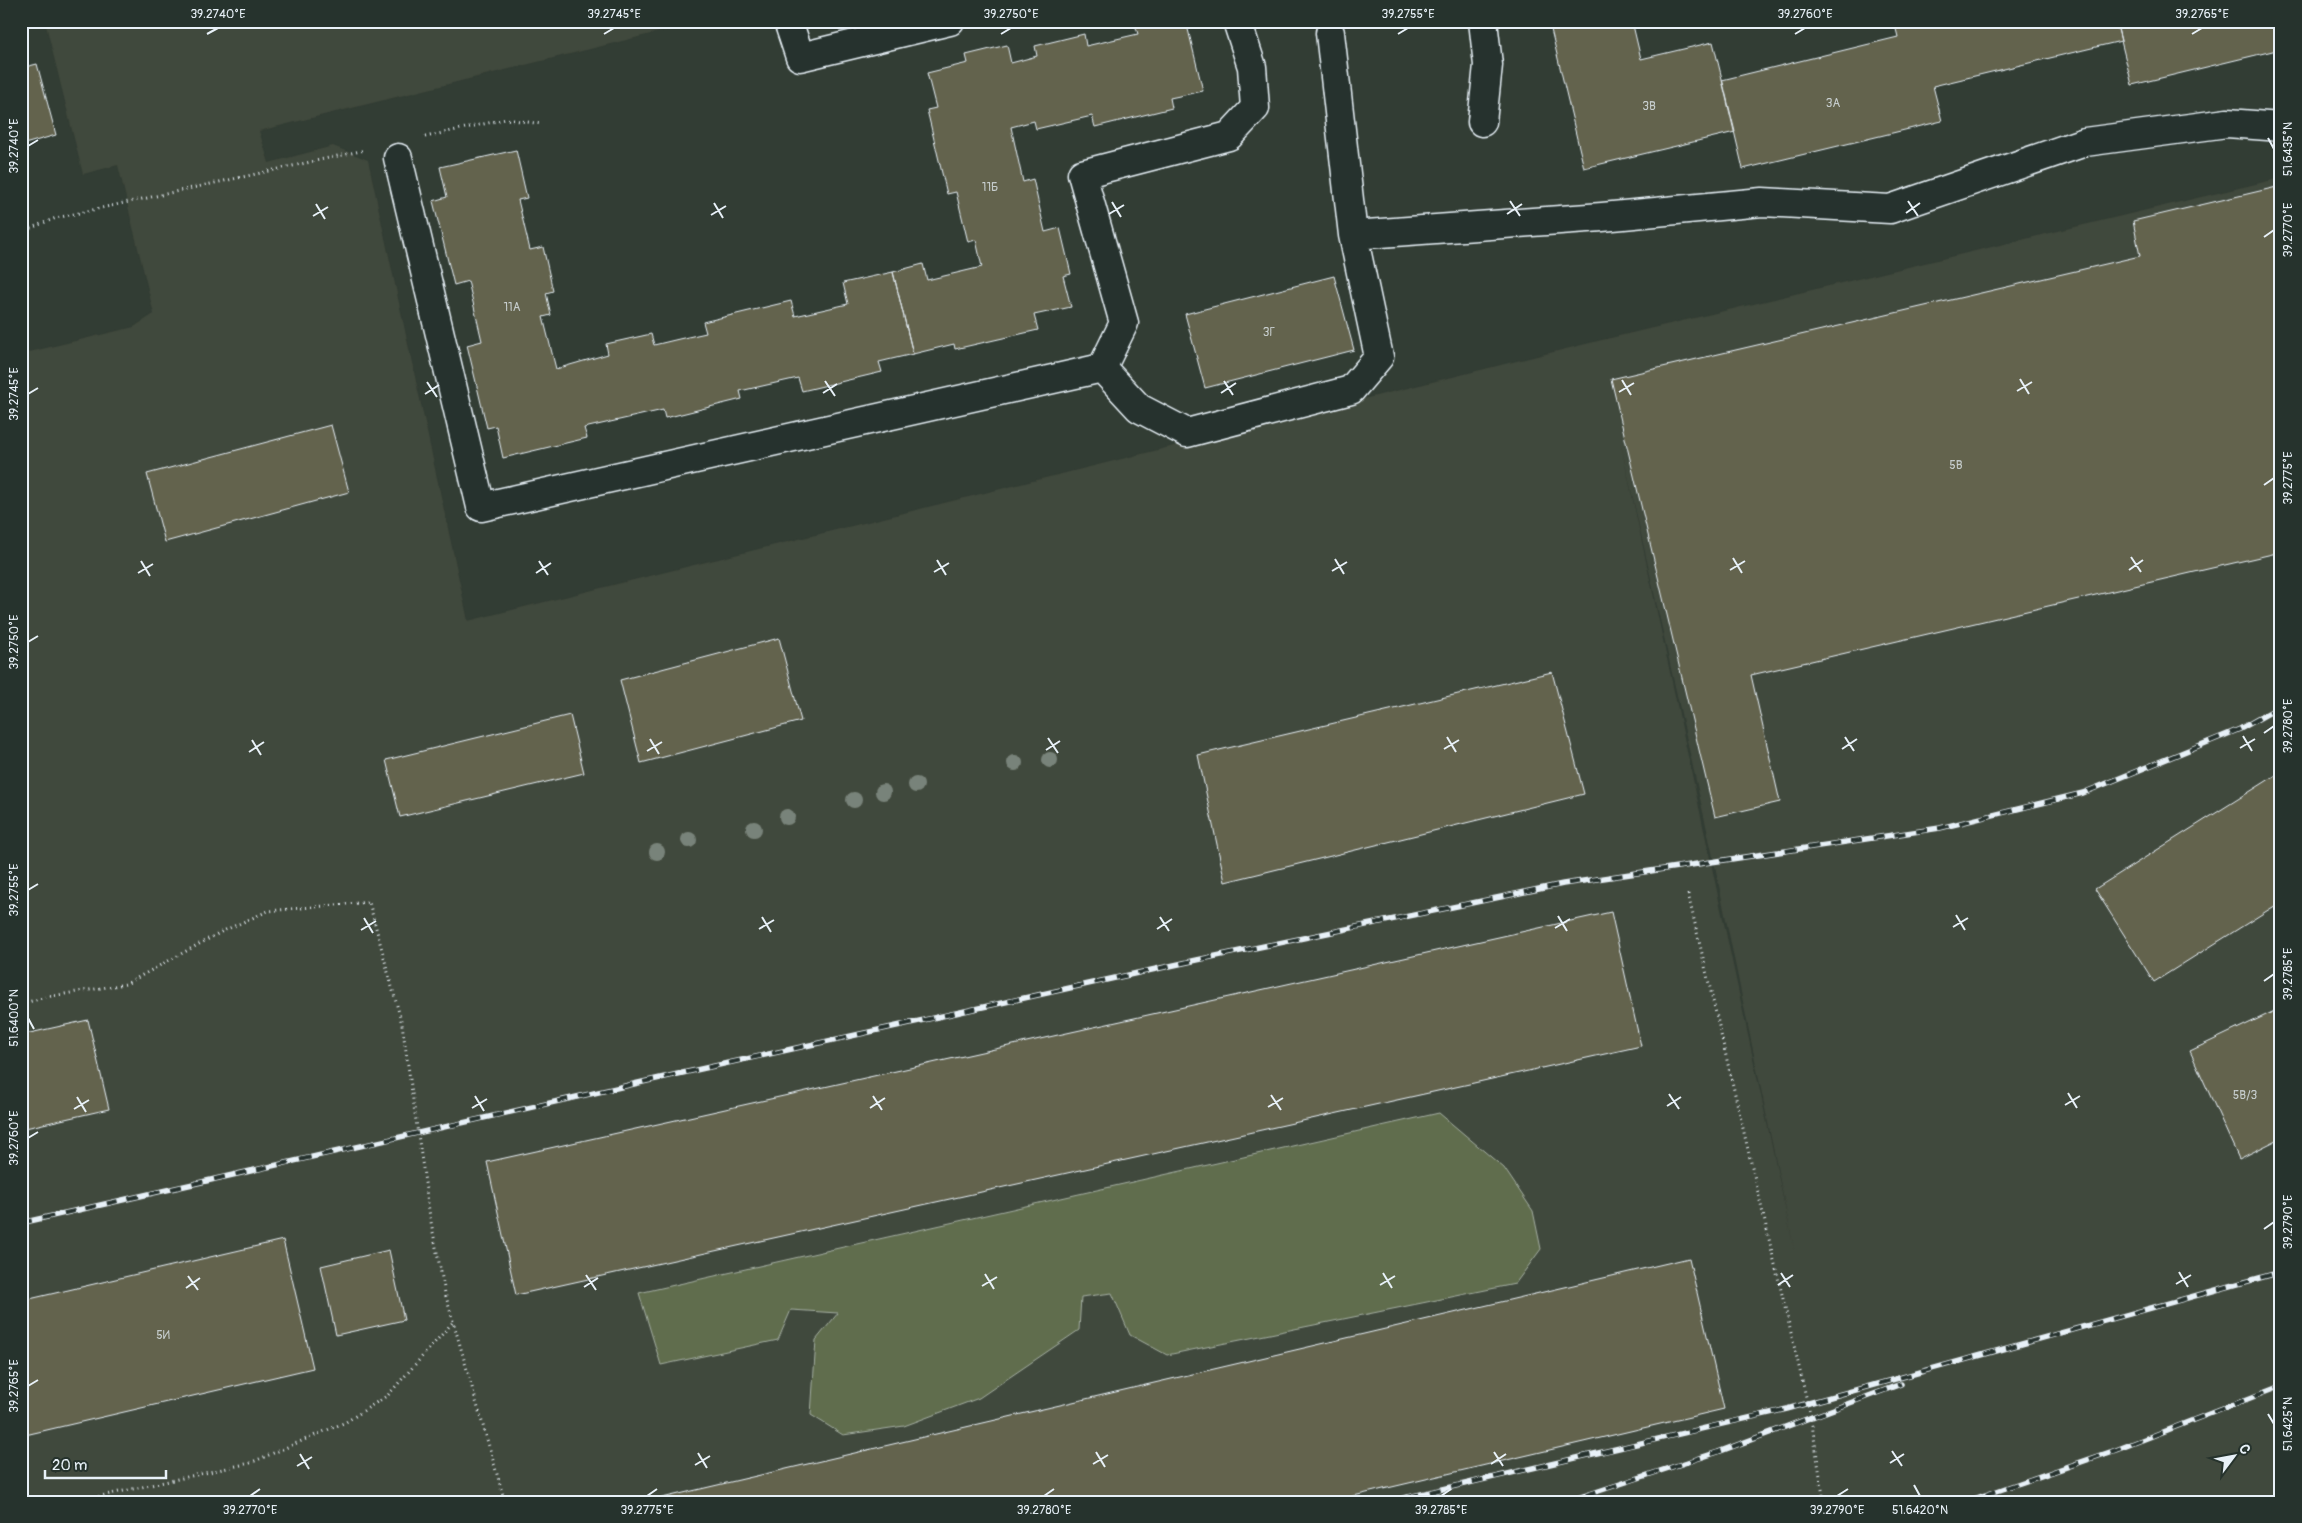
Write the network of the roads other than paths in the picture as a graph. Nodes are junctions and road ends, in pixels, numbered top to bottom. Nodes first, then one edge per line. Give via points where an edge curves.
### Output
1 (788, 21) edge
2 (950, 21) edge
3 (1236, 21) edge
4 (1484, 21) edge
5 (1330, 33) dead end
6 (1482, 122) dead end
7 (2281, 127) edge
8 (398, 158) dead end
9 (1353, 235) junction
10 (1102, 368) junction

1 - 2 lane via 800,57
3 - 10 lane via 1252,67 1255,108 1228,136 1082,174 1124,323
4 - 6 lane via 1488,65
5 - 9 lane
7 - 9 lane via 2227,123 2085,142 1890,209 1762,202
8 - 10 lane via 481,507
9 - 10 lane via 1379,357 1351,390 1187,434 1139,408

